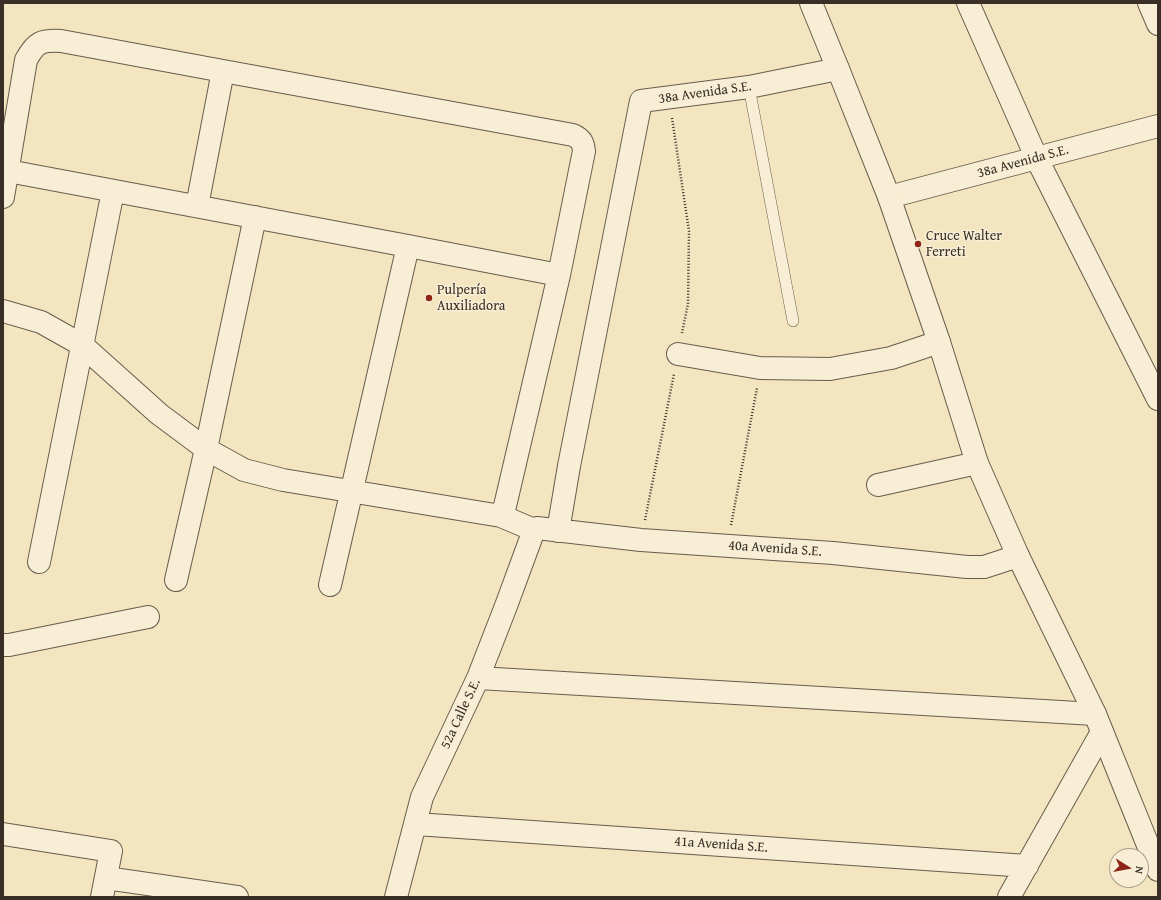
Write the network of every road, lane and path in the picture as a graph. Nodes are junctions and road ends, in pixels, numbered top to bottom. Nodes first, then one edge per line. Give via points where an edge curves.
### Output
1 (811, 3) edge
2 (968, 3) edge
3 (1149, 3) edge
4 (1158, 24) edge
5 (838, 69) junction
6 (223, 71) junction
7 (749, 87) junction
8 (669, 98) junction
9 (1158, 126) edge
10 (1037, 159) junction
11 (8, 171) junction
12 (113, 191) junction
13 (3, 197) edge
14 (889, 198) junction
15 (197, 206) junction
16 (255, 217) junction
17 (408, 246) junction
18 (559, 275) junction
19 (3, 311) edge
20 (793, 321) dead end
21 (939, 342) junction
22 (82, 345) junction
23 (678, 354) junction
24 (760, 368) junction
25 (1158, 399) edge
26 (206, 449) junction
27 (977, 463) junction
28 (878, 484) dead end
29 (352, 492) junction
30 (501, 516) junction
31 (558, 531) junction
32 (533, 532) junction
33 (641, 540) junction
34 (727, 546) junction
35 (1018, 556) junction
36 (39, 562) dead end
37 (176, 580) dead end
38 (330, 585) dead end
39 (148, 617) dead end
40 (3, 644) edge
41 (478, 678) junction
42 (1099, 723) junction
43 (416, 824) junction
44 (3, 834) edge
45 (1027, 866) junction
46 (1158, 870) edge
47 (104, 888) edge
48 (237, 897) edge
49 (396, 897) edge
50 (1009, 897) edge

1 - 5 street
2 - 10 street
3 - 4 street
5 - 7 street, 38a Avenida S.E.
5 - 14 street
6 - 11 street via 45,40 32,48 26,60
6 - 15 street
6 - 18 street via 579,138 584,151
7 - 8 street, 38a Avenida S.E.
7 - 20 lane
8 - 23 path via 689,231 688,304
8 - 31 street, 38a Avenida S.E. via 641,102
9 - 10 street, 38a Avenida S.E.
10 - 14 street, 38a Avenida S.E.
10 - 25 street
11 - 12 street
11 - 13 street
12 - 15 street
12 - 22 street
14 - 21 street
15 - 16 street
16 - 17 street
16 - 26 street
17 - 18 street
17 - 29 street
18 - 30 street
19 - 22 street via 41,322
21 - 24 street via 891,358 830,369
21 - 27 street
22 - 26 street via 160,414
22 - 36 street
23 - 24 street
23 - 33 path
24 - 34 path
26 - 29 street via 244,470 283,480
26 - 37 street
27 - 28 street
27 - 35 street
29 - 30 street
29 - 38 street
30 - 32 street
31 - 32 street, 40a Avenida S.E. via 537,528
31 - 33 street, 40a Avenida S.E.
32 - 41 street, 52a Calle S.E.
33 - 34 street, 40a Avenida S.E.
34 - 35 street, 40a Avenida S.E. via 833,553 967,567 984,567
35 - 42 street
39 - 40 street via 9,645
41 - 42 street
41 - 43 street, 52a Calle S.E. via 422,797
42 - 45 street
42 - 46 street
43 - 45 street, 41a Avenida S.E.
43 - 49 street, 52a Calle S.E.
44 - 47 street via 111,851
45 - 50 street
47 - 48 street

